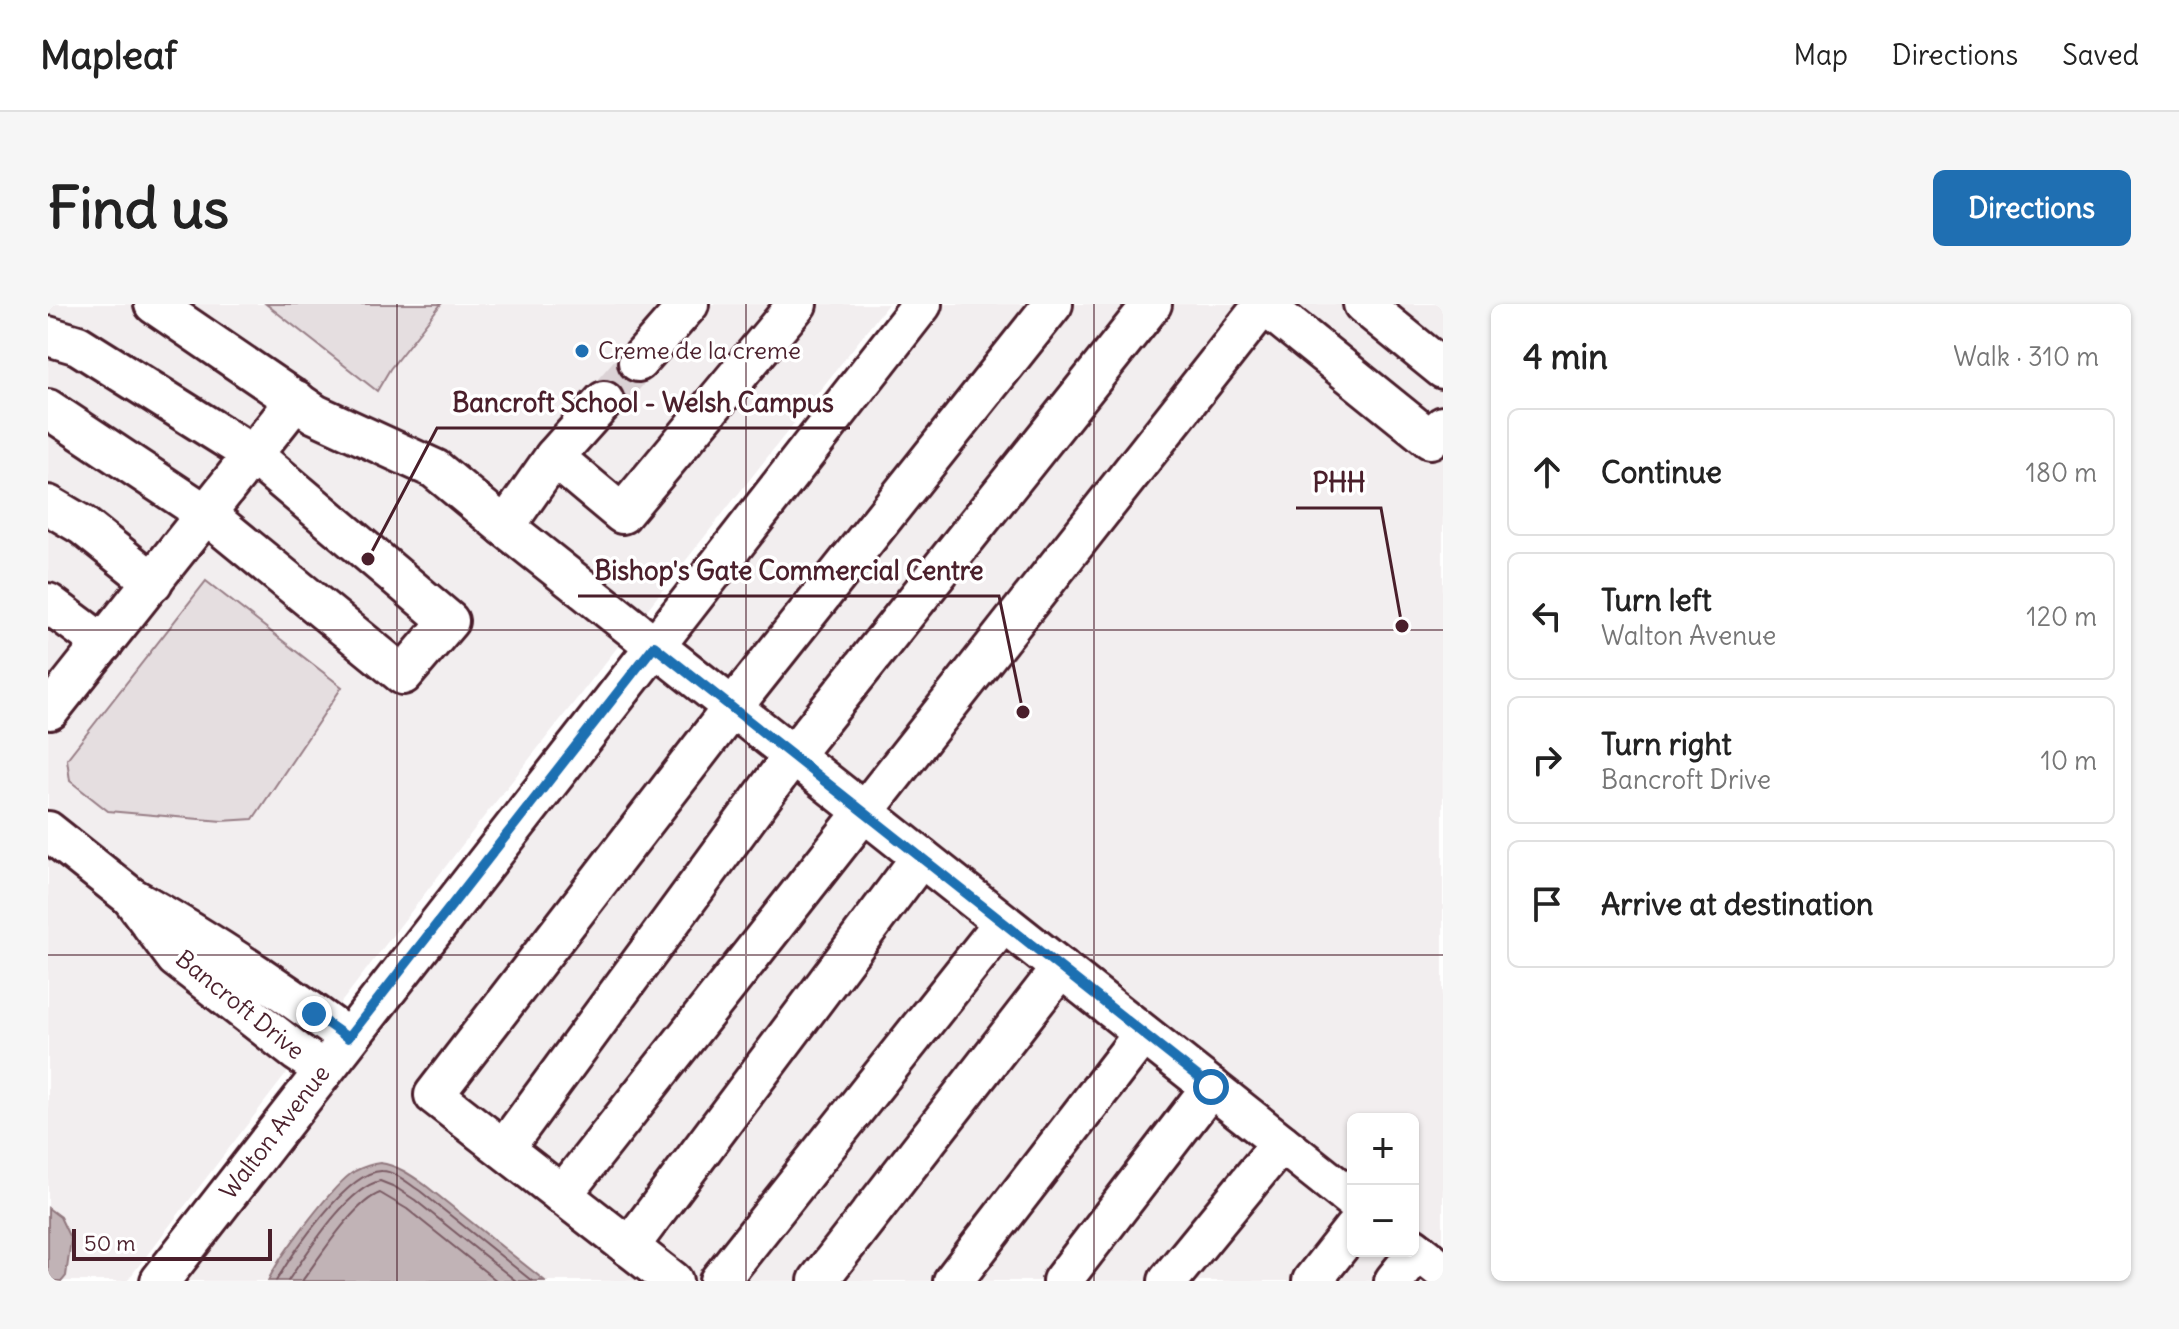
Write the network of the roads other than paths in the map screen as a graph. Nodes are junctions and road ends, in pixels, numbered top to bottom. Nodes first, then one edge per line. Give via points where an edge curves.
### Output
1 (154, 304) edge
2 (689, 304) edge
3 (797, 304) edge
4 (922, 304) edge
5 (1053, 304) edge
6 (1152, 304) edge
7 (1264, 304) edge
8 (1363, 304) edge
9 (48, 336) edge
10 (1440, 359) edge
11 (638, 362) tunnel mouth
12 (296, 400) junction
13 (604, 401) tunnel mouth
14 (48, 409) edge
15 (1443, 426) edge
16 (253, 455) junction
17 (554, 457) junction
18 (48, 505) edge
19 (206, 514) junction
20 (505, 527) junction
21 (153, 582) junction
22 (48, 603) edge
23 (103, 644) junction
24 (654, 646) junction
25 (732, 708) junction
26 (49, 711) edge
27 (793, 755) junction
28 (863, 812) junction
29 (48, 831) edge
30 (921, 857) junction
31 (131, 897) junction
32 (1003, 923) junction
33 (1061, 968) junction
34 (1143, 1034) junction
35 (348, 1038) junction
36 (324, 1070) junction
37 (1211, 1087) junction
38 (1281, 1143) junction
39 (504, 1149) junction
40 (562, 1195) junction
41 (1347, 1195) edge
42 (1347, 1237) edge
43 (629, 1247) junction
44 (1425, 1257) edge
45 (160, 1281) edge
46 (673, 1281) edge
47 (719, 1281) edge
48 (818, 1281) edge
49 (953, 1281) edge
50 (1062, 1281) edge
51 (1168, 1281) edge
52 (1312, 1281) edge
53 (1394, 1281) edge

1 - 12 street
2 - 11 street
3 - 17 street via 622,514
4 - 24 street, Walton Avenue
5 - 25 street
6 - 27 street
7 - 15 street via 1430,439
7 - 28 street
8 - 10 street
9 - 16 street via 78,345
12 - 16 street
12 - 20 street via 315,414 435,469
13 - 17 street
14 - 19 street
16 - 19 street
16 - 19 street via 449,621 403,675
17 - 20 street
18 - 21 street
19 - 21 street
20 - 24 street
21 - 23 street
22 - 23 street
23 - 26 street
24 - 25 street
24 - 35 street, Walton Avenue
25 - 27 street
25 - 39 street via 434,1095
27 - 28 street
27 - 39 street
28 - 30 street
28 - 40 street
29 - 31 street, Bancroft Drive
30 - 32 street
30 - 43 street
31 - 35 street, Bancroft Drive via 230,955
31 - 36 street, Bancroft Drive via 176,958
32 - 33 street
32 - 47 street
33 - 34 street
33 - 48 street
34 - 37 street
34 - 49 street
35 - 36 street, Walton Avenue
36 - 45 street, Walton Avenue
37 - 38 street
37 - 50 street
38 - 41 street
38 - 51 street
39 - 40 street
40 - 43 street
42 - 52 street
43 - 46 street
44 - 53 street

